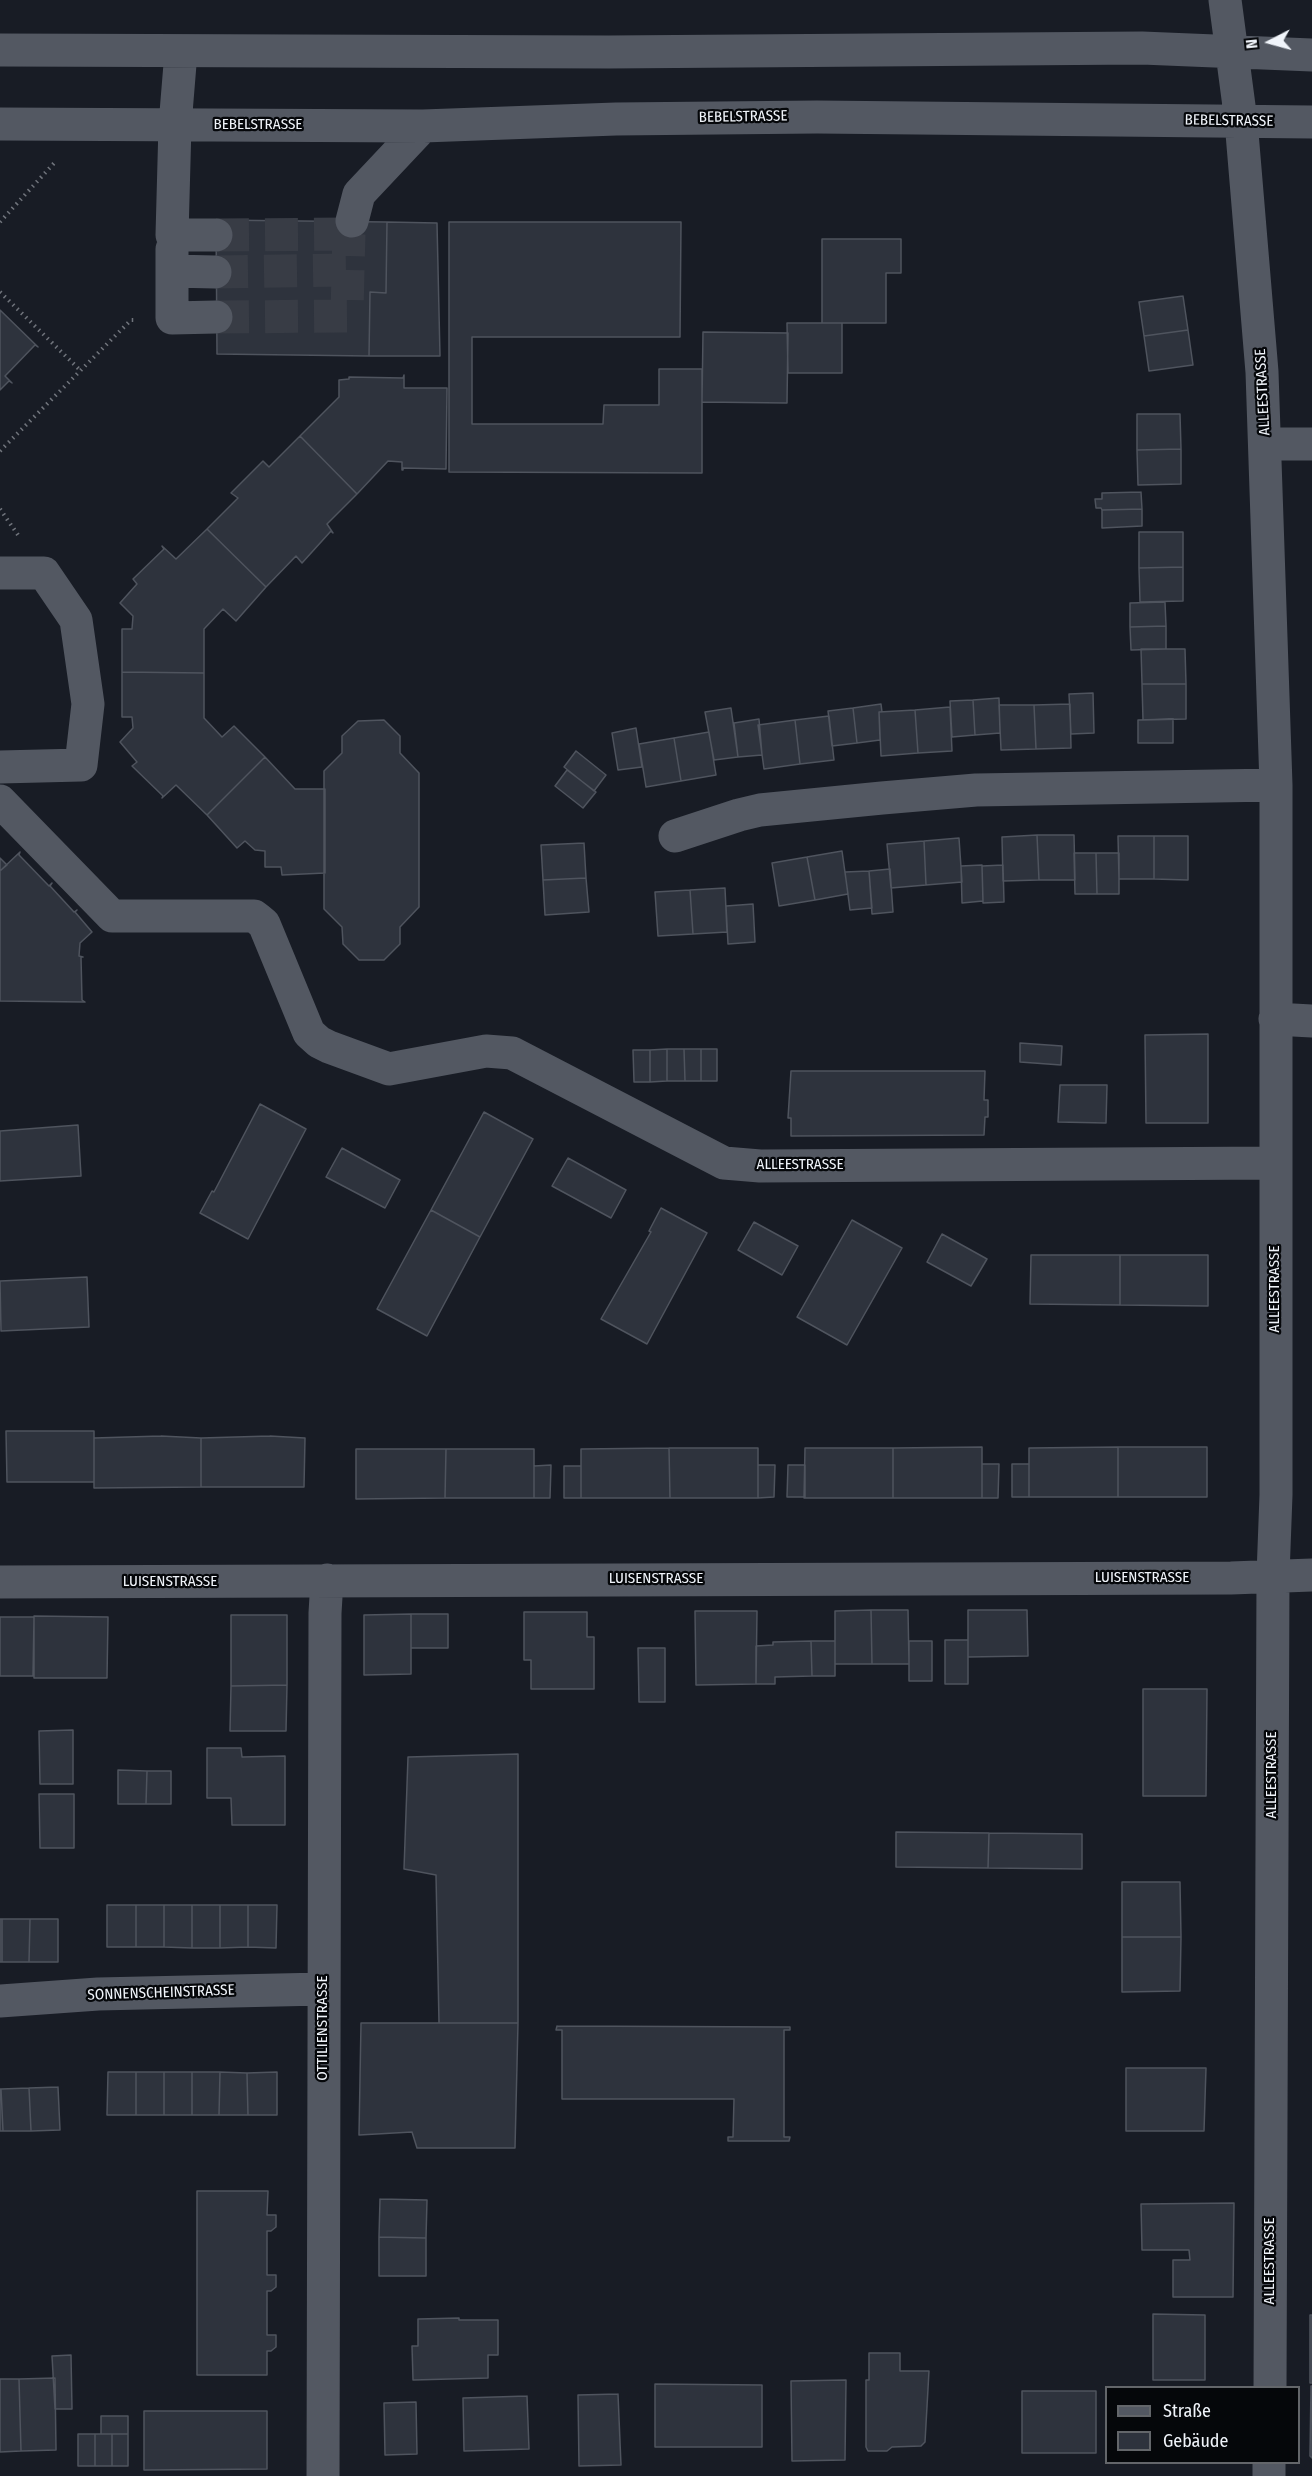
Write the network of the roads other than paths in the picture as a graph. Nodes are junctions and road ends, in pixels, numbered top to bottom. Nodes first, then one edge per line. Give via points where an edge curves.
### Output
1 (1225, 0) edge
2 (0, 50) edge
3 (1231, 50) junction
4 (180, 52) junction
5 (1312, 55) edge
6 (1241, 121) junction
7 (1312, 122) edge
8 (0, 124) edge
9 (175, 125) junction
10 (423, 126) junction
11 (352, 221) tunnel mouth
12 (172, 235) junction
13 (216, 235) tunnel mouth
14 (172, 271) junction
15 (215, 272) tunnel mouth
16 (216, 317) tunnel mouth
17 (1265, 444) junction
18 (1312, 444) edge
19 (0, 573) edge
20 (0, 767) edge
21 (1276, 785) junction
22 (0, 801) edge
23 (675, 836) dead end
24 (1275, 1019) junction
25 (1312, 1021) edge
26 (1275, 1163) junction
27 (1273, 1575) junction
28 (1312, 1575) edge
29 (327, 1580) junction
30 (0, 1582) edge
31 (323, 1989) junction
32 (0, 2001) edge
33 (1270, 2386) edge
34 (322, 2476) edge

1 - 3 street, ALLEESTRASSE
2 - 4 street
3 - 4 street
3 - 5 street
3 - 6 street, ALLEESTRASSE
4 - 9 street
6 - 7 street, BEBELSTRASSE
6 - 10 street, BEBELSTRASSE via 817,117
6 - 17 street, ALLEESTRASSE
8 - 9 street, BEBELSTRASSE
9 - 10 street, BEBELSTRASSE
9 - 12 street
10 - 11 street via 359,194
12 - 13 street
12 - 14 street
14 - 15 street
14 - 16 street via 172,318
17 - 18 street
17 - 21 street, ALLEESTRASSE
19 - 20 street via 44,573 76,620 88,704 81,765
21 - 23 street via 976,790 760,810
21 - 24 street, ALLEESTRASSE
22 - 26 street, ALLEESTRASSE via 112,916 254,916 264,924 309,1032 329,1047 389,1069 486,1051 512,1053 724,1163
24 - 25 street
24 - 26 street, ALLEESTRASSE
26 - 27 street, ALLEESTRASSE
27 - 28 street, LUISENSTRASSE
27 - 29 street, LUISENSTRASSE
27 - 33 street, ALLEESTRASSE
29 - 30 street, LUISENSTRASSE
29 - 31 street, OTTILIENSTRASSE
31 - 32 street, SONNENSCHEINSTRASSE via 98,1994
31 - 34 street, OTTILIENSTRASSE

